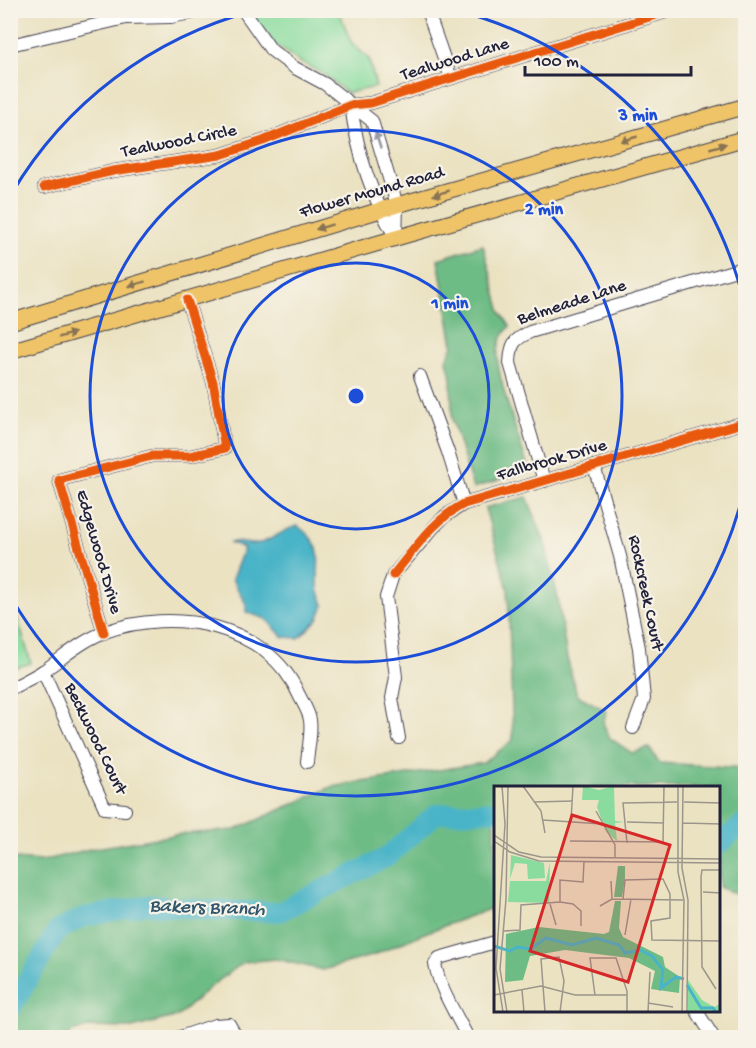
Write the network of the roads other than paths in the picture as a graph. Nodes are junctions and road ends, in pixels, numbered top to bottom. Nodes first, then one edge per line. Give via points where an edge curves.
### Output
1 (206, 10) edge
2 (243, 10) edge
3 (427, 10) edge
4 (672, 10) edge
5 (10, 45) edge
6 (451, 78) junction
7 (351, 105) junction
8 (746, 106) edge
9 (746, 138) edge
10 (44, 187) dead end
11 (397, 205) junction
12 (380, 210) junction
13 (396, 238) junction
14 (746, 267) edge
15 (187, 300) junction
16 (10, 322) edge
17 (10, 351) edge
18 (420, 376) dead end
19 (746, 422) edge
20 (594, 466) junction
21 (544, 481) junction
22 (464, 504) junction
23 (104, 633) junction
24 (43, 671) junction
25 (10, 689) edge
26 (633, 728) dead end
27 (399, 738) dead end
28 (307, 762) dead end
29 (125, 810) dead end
30 (494, 942) edge
31 (697, 1012) edge
32 (177, 1038) edge
33 (237, 1038) edge
34 (468, 1038) edge
35 (714, 1038) edge

1 - 5 street via 171,17 126,18
2 - 7 street via 271,50
3 - 6 street
4 - 6 street, Tealwood Lane
6 - 7 street, Tealwood Lane via 371,103
7 - 10 street, Tealwood Circle via 220,155 113,171
11 -> 7 street via 372,121
7 - 12 street
8 -> 11 main road, Flower Mound Road
13 -> 9 main road
11 - 12 main road, Flower Mound Road
11 - 13 street
12 - 13 street
12 -> 16 main road, Flower Mound Road
13 - 15 main road
14 - 21 street, Belmeade Lane via 516,338 510,363
17 -> 15 main road
15 - 23 street, Edgewood Drive via 213,382 225,448 190,456 152,456 59,480
18 - 22 street
19 - 20 street, Fallbrook Drive
20 - 21 street, Fallbrook Drive
20 - 26 street, Rockcreek Court via 620,556 639,648 644,699
21 - 22 street, Fallbrook Drive
22 - 27 street, Fallbrook Drive via 433,528 393,575 386,597 396,677 392,698
23 - 24 street via 74,648
23 - 28 street via 160,620 199,622 238,634 270,654 293,681 310,720
24 - 25 street
24 - 29 street, Beckwood Court via 105,808
30 - 34 street via 439,958 435,964
31 - 35 street
32 - 33 street via 228,1024

